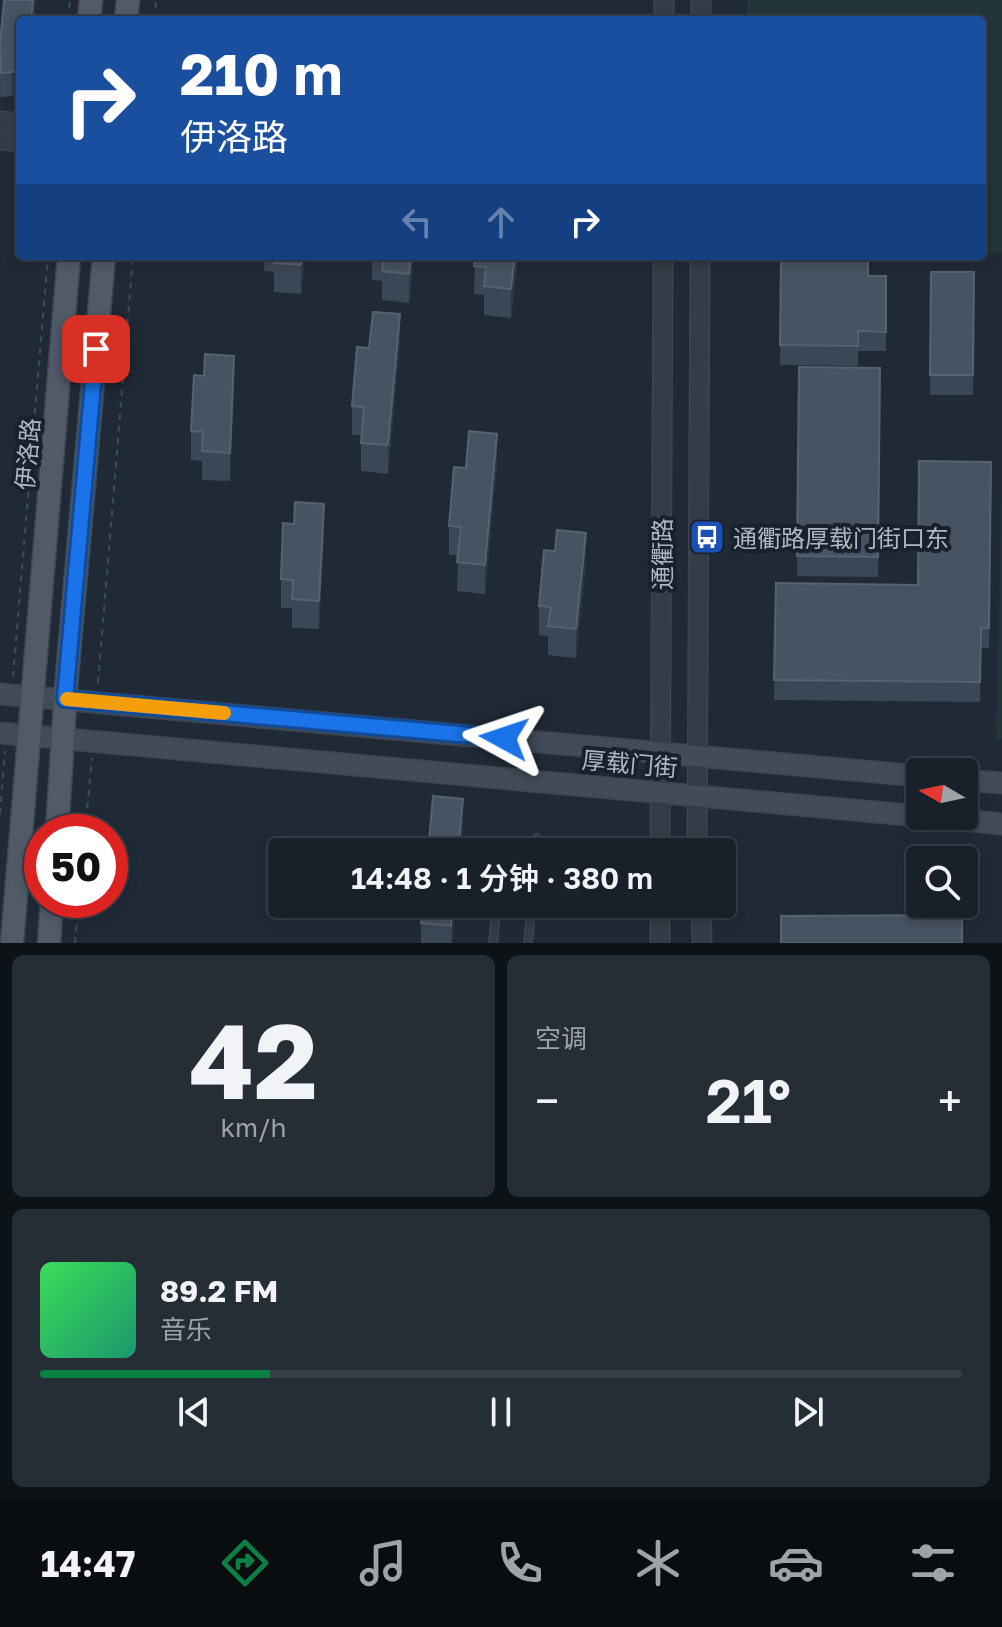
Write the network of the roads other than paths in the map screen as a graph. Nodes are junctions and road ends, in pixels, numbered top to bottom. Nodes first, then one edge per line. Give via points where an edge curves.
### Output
1 (69, 260) edge
2 (104, 260) edge
3 (663, 260) edge
4 (700, 260) edge
5 (15, 695) edge
6 (65, 699) junction
7 (12, 734) edge
8 (63, 738) junction
9 (660, 752) junction
10 (698, 755) junction
11 (906, 775) edge
12 (978, 781) edge
13 (1002, 783) edge
14 (661, 791) junction
15 (698, 795) junction
16 (58, 814) edge
17 (906, 815) edge
18 (978, 822) edge
19 (1002, 824) edge
20 (660, 838) edge
21 (698, 838) edge
22 (51, 918) edge
23 (496, 918) edge
24 (531, 918) edge
25 (660, 918) edge
26 (699, 918) edge
27 (12, 943) edge
28 (50, 943) edge
29 (493, 943) edge
30 (528, 943) edge
31 (660, 943) edge
32 (699, 943) edge

1 - 5 main road, 伊洛路
2 - 6 main road
3 - 9 street, 通衢路
4 - 10 street, 通衢路
5 - 6 main road, 厚载门街
5 - 7 main road, 伊洛路
6 - 8 main road
6 - 9 main road, 厚载门街
7 - 8 main road, 厚载门街
7 - 27 main road, 伊洛路
8 - 14 main road, 厚载门街
8 - 16 main road
9 - 10 main road, 厚载门街
9 - 14 street, 通衢路
10 - 11 main road, 厚载门街
10 - 15 street, 通衢路
12 - 13 main road
14 - 15 main road, 厚载门街
14 - 20 street, 通衢路
15 - 17 main road, 厚载门街
15 - 21 street, 通衢路
18 - 19 main road, 厚载门街
22 - 28 main road
23 - 29 lane
24 - 30 lane
25 - 31 street
26 - 32 street

